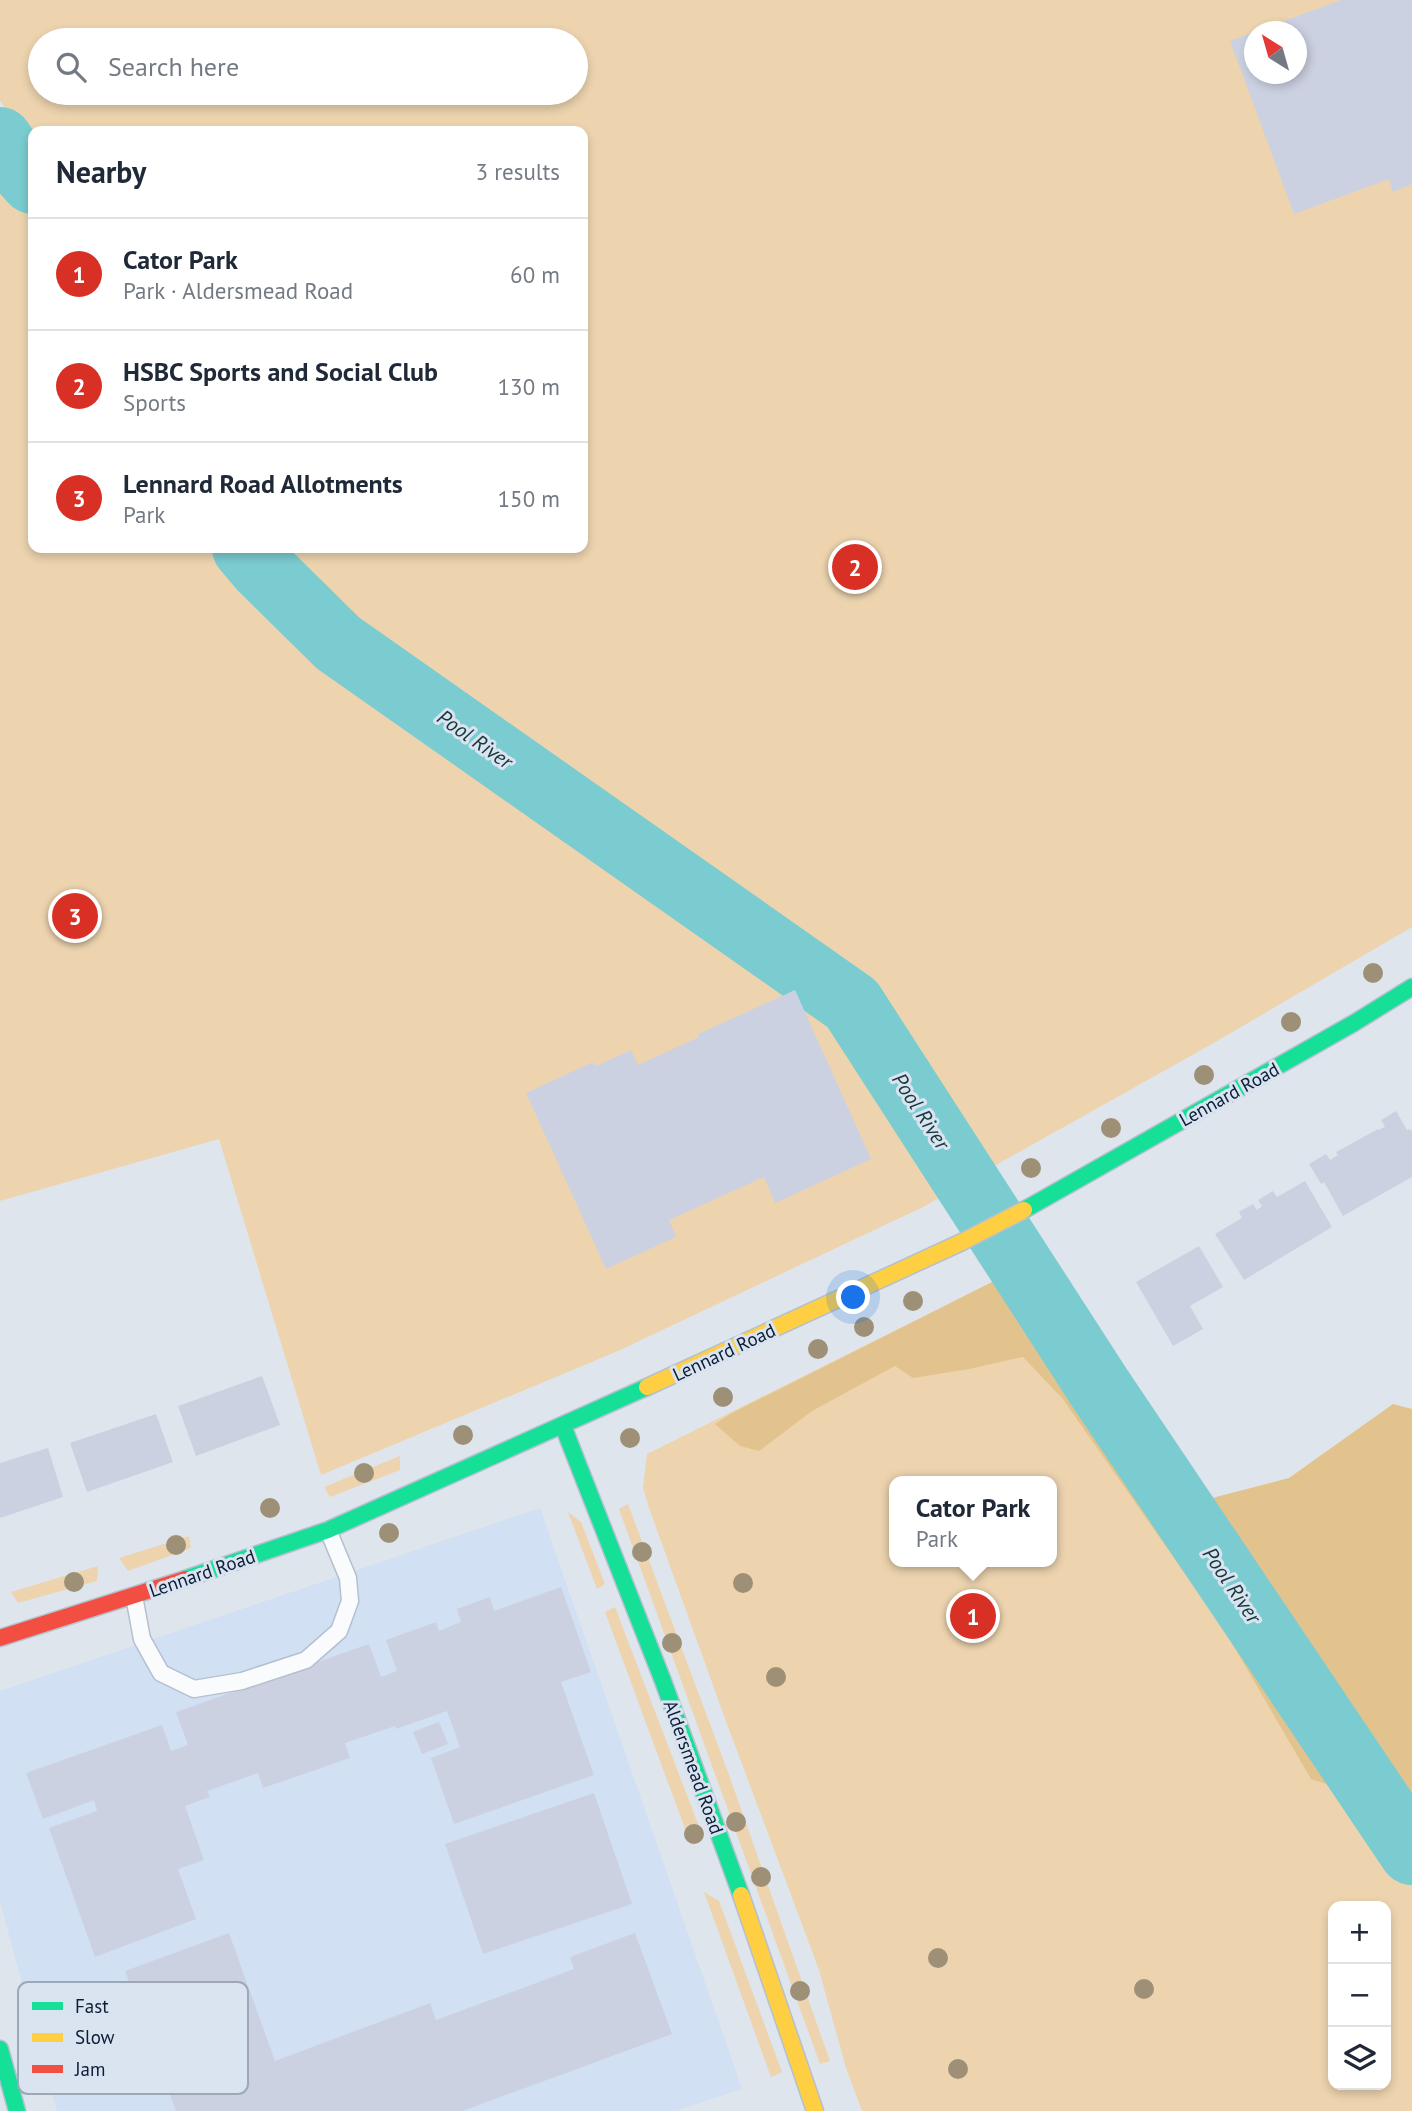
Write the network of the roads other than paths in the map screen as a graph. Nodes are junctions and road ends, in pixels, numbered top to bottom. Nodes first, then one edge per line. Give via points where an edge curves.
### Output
1 (1412, 987) edge
2 (563, 1426) junction
3 (328, 1530) junction
4 (134, 1596) junction
5 (0, 1638) edge
6 (0, 2049) edge
7 (17, 2111) edge
8 (815, 2111) edge

1 - 2 street, Lennard Road via 1026,1209
2 - 3 street, Lennard Road
2 - 8 street, Aldersmead Road via 741,1893
3 - 4 street, Lennard Road
3 - 4 lane via 348,1578 350,1601 339,1631 306,1660 242,1681 194,1689 161,1673 142,1639
4 - 5 street, Lennard Road
6 - 7 street

